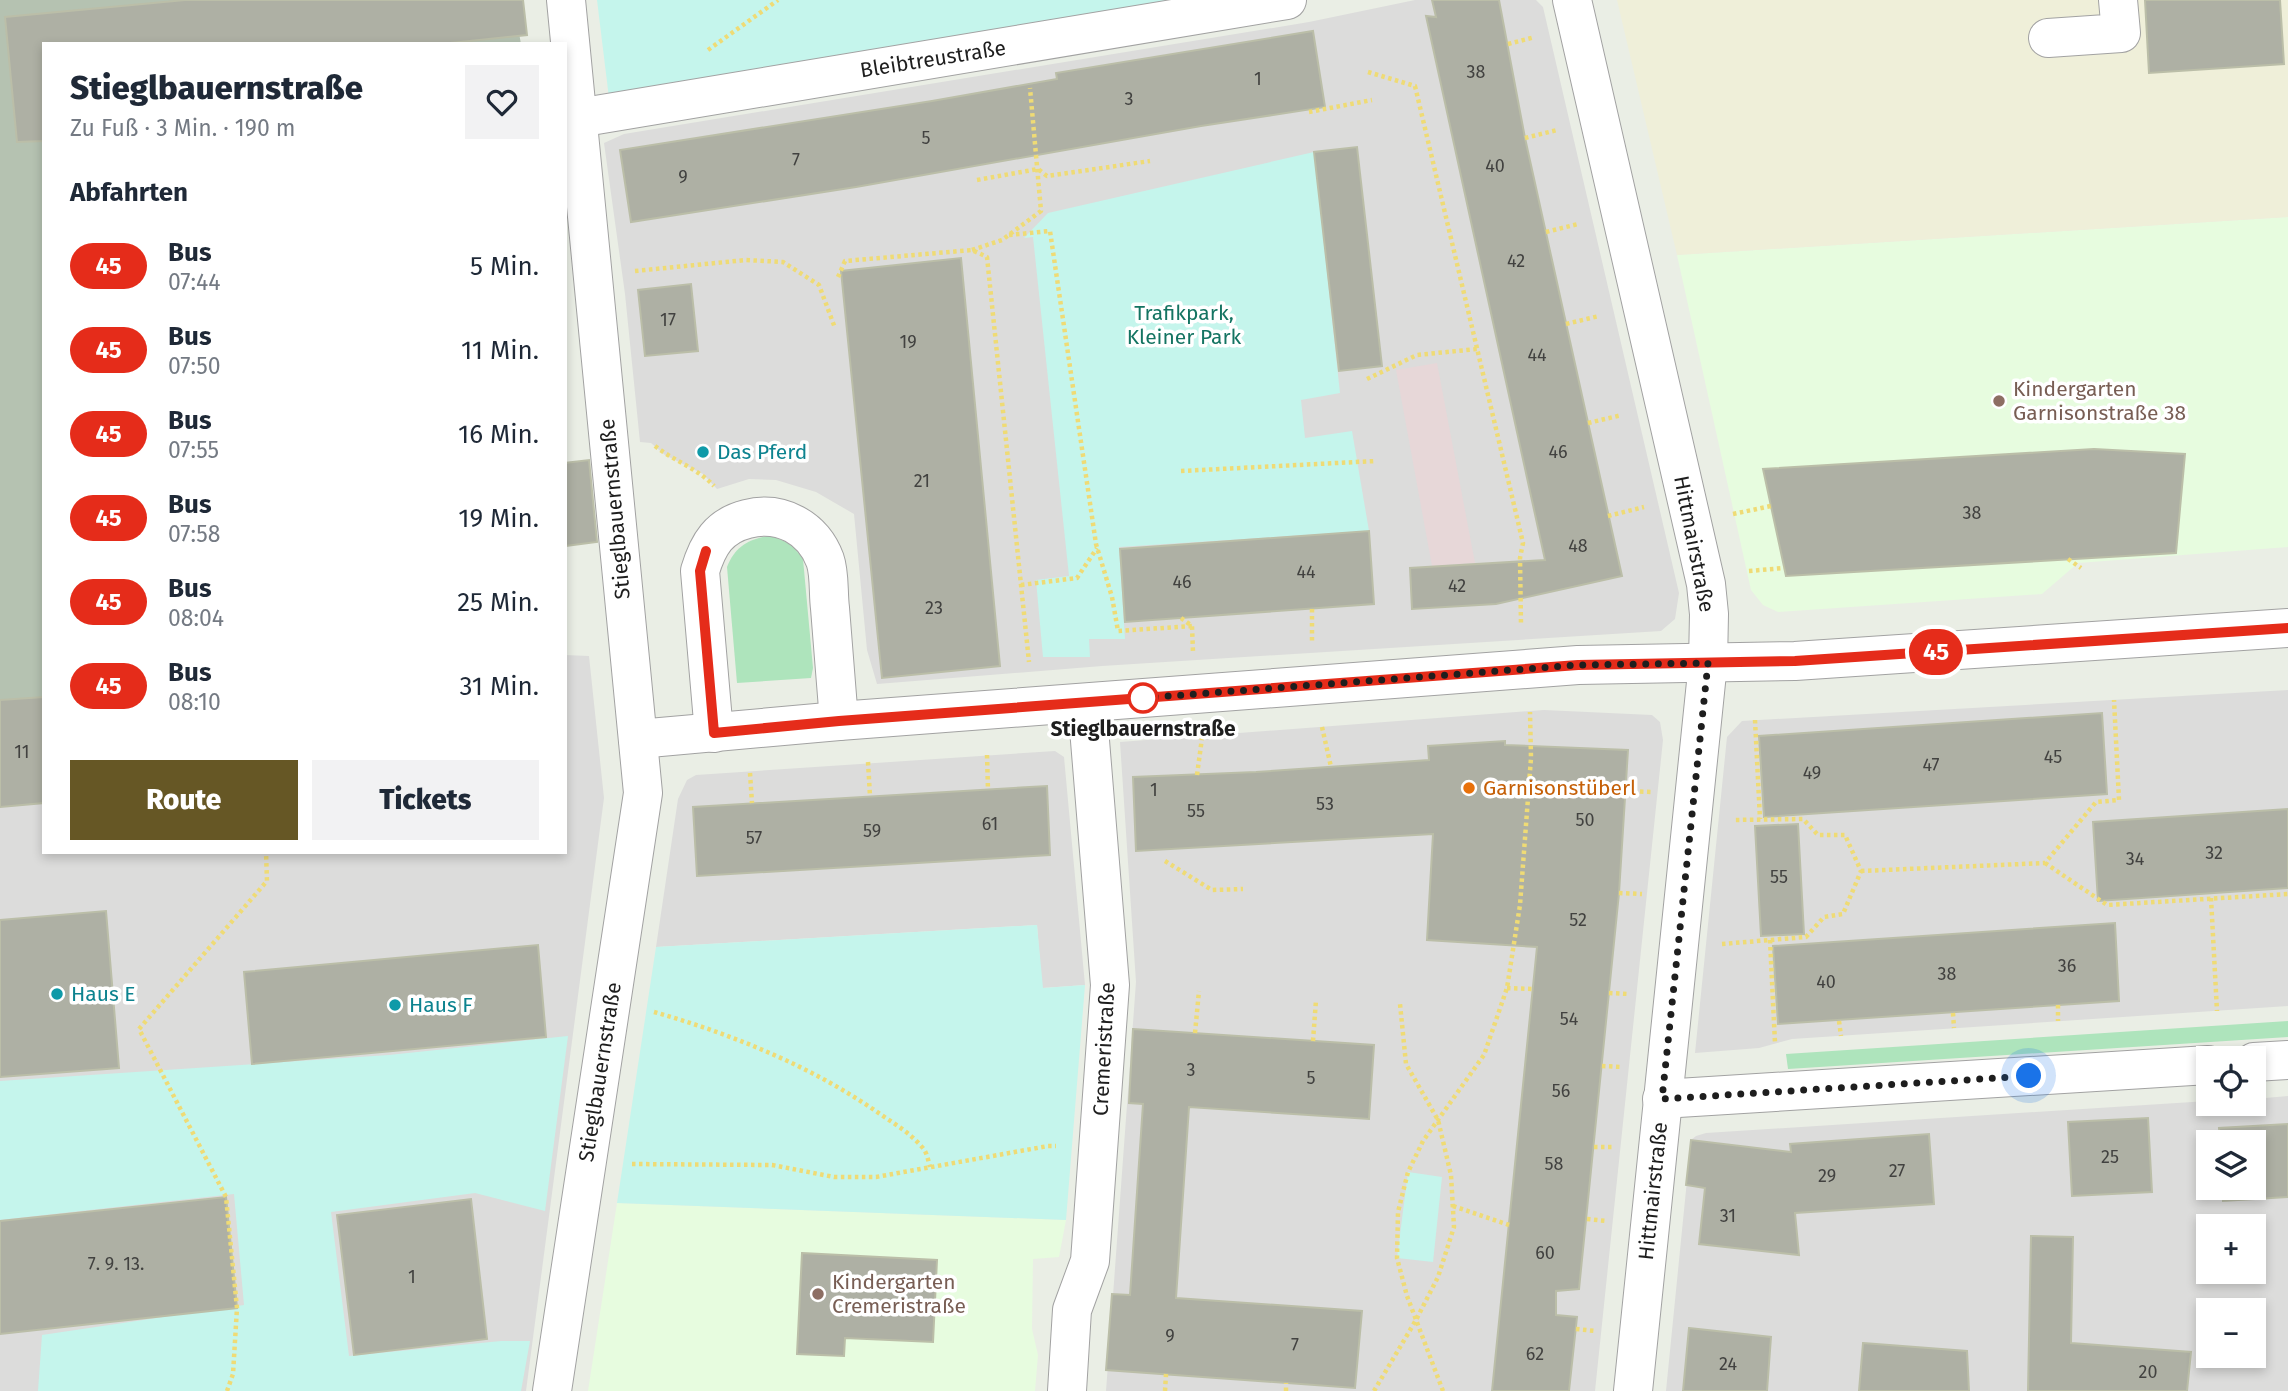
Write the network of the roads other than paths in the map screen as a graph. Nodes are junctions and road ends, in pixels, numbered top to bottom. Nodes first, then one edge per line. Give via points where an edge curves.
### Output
1 (566, 0) edge
2 (1287, 0) edge
3 (1572, 0) edge
4 (2118, 0) edge
5 (2048, 38) dead end
6 (578, 118) junction
7 (2288, 628) edge
8 (1708, 663) junction
9 (1087, 704) junction
10 (839, 721) junction
11 (714, 733) junction
12 (638, 739) junction
13 (2288, 1060) edge
14 (2266, 1061) edge
15 (2196, 1066) edge
16 (1662, 1099) junction
17 (552, 1391) edge
18 (1067, 1391) edge
19 (1633, 1391) edge

1 - 6 street, Stieglbauernstraße
2 - 6 street, Bleibtreustraße
3 - 8 street, Hittmairstraße via 1706,584
4 - 5 street via 2120,33
6 - 12 street, Stieglbauernstraße
7 - 8 street
8 - 9 street via 1578,665
8 - 16 street, Hittmairstraße
9 - 10 street
9 - 18 street, Cremeristraße via 1110,985 1090,1261 1072,1310
10 - 11 street
10 - 11 street via 826,562 813,536 796,524 755,517 735,522 719,534 706,551 700,571
11 - 12 street
12 - 17 street, Stieglbauernstraße via 643,793
13 - 14 street
15 - 16 street
16 - 19 street, Hittmairstraße

